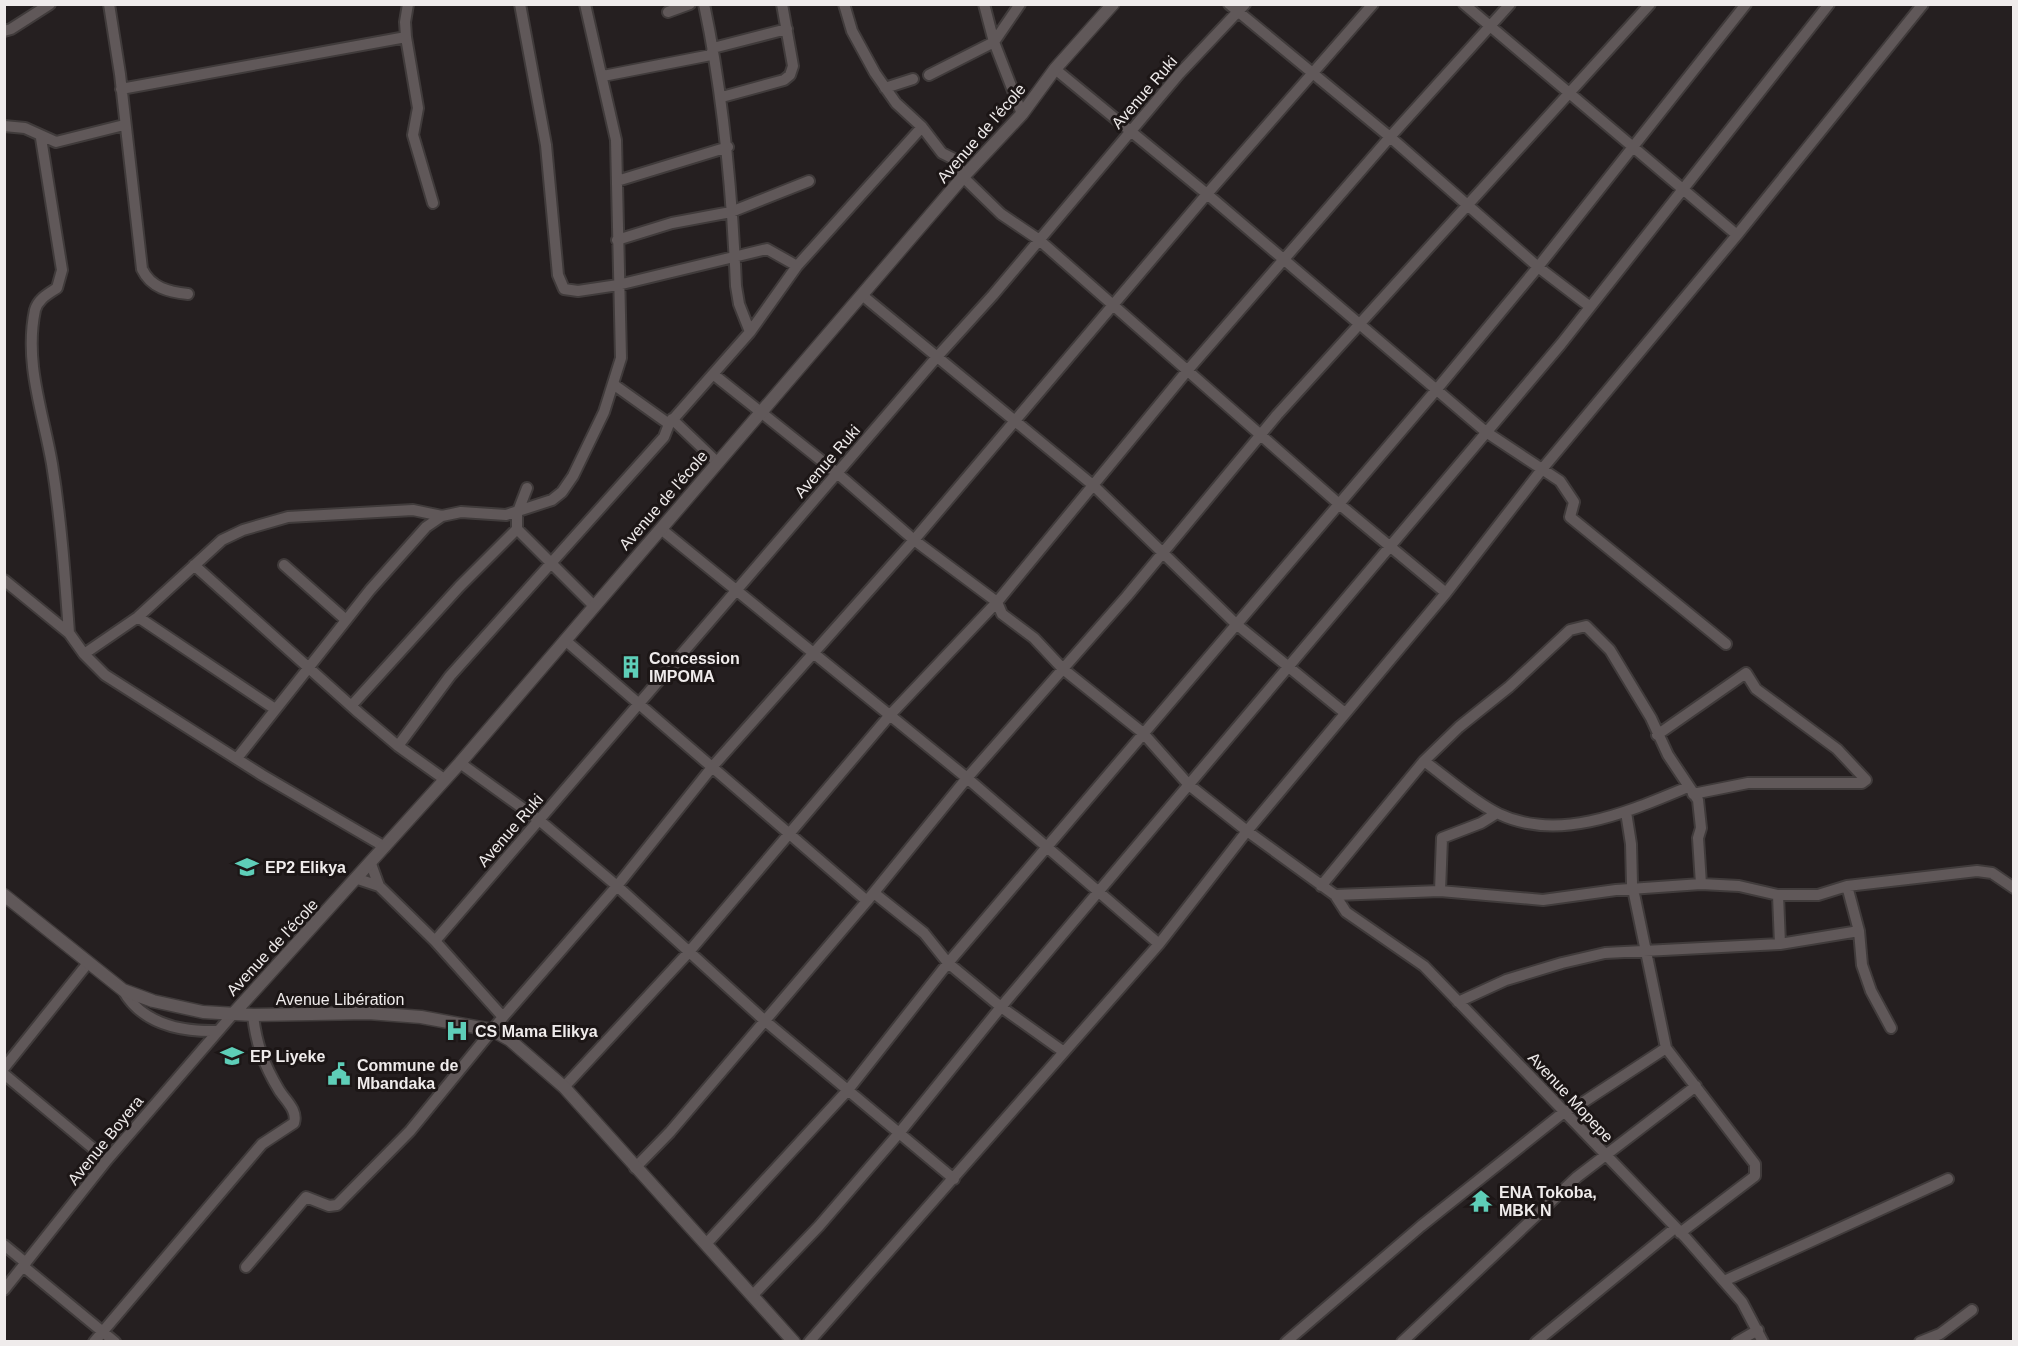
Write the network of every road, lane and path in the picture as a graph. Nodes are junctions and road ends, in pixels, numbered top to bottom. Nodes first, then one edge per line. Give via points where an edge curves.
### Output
1 (50, 4) edge
2 (109, 4) edge
3 (408, 4) edge
4 (520, 4) edge
5 (585, 4) edge
6 (690, 4) edge
7 (704, 4) edge
8 (782, 4) edge
9 (844, 4) edge
10 (984, 4) edge
11 (1020, 4) edge
12 (1113, 4) edge
13 (1229, 4) edge
14 (1373, 4) edge
15 (1464, 4) edge
16 (1510, 4) edge
17 (1650, 4) edge
18 (1746, 4) edge
19 (1829, 4) edge
20 (1923, 4) edge
21 (1242, 9) edge
22 (668, 12) dead end
23 (1492, 27) junction
24 (787, 29) junction
25 (4, 31) edge
26 (406, 37) junction
27 (994, 42) junction
28 (713, 48) junction
29 (1055, 69) junction
30 (1314, 73) junction
31 (929, 75) dead end
32 (603, 76) junction
33 (913, 79) dead end
34 (885, 88) junction
35 (121, 89) junction
36 (1570, 95) junction
37 (722, 97) junction
38 (1022, 114) junction
39 (124, 125) junction
40 (4, 126) edge
41 (922, 127) junction
42 (1129, 131) junction
43 (1390, 137) junction
44 (41, 138) junction
45 (1631, 146) junction
46 (728, 147) junction
47 (963, 177) junction
48 (809, 181) dead end
49 (617, 182) junction
50 (1681, 190) junction
51 (1207, 194) junction
52 (433, 203) dead end
53 (1468, 207) junction
54 (731, 212) junction
55 (1737, 235) junction
56 (1038, 239) junction
57 (617, 240) junction
58 (735, 258) junction
59 (1284, 260) junction
60 (797, 266) junction
61 (1538, 267) junction
62 (618, 285) junction
63 (188, 294) dead end
64 (862, 295) junction
65 (1589, 306) junction
66 (1114, 307) junction
67 (1361, 325) junction
68 (750, 332) junction
69 (936, 358) junction
70 (1188, 371) junction
71 (713, 374) junction
72 (613, 384) junction
73 (1437, 389) junction
74 (760, 414) junction
75 (670, 422) junction
76 (1015, 422) junction
77 (1486, 432) junction
78 (1261, 435) junction
79 (718, 463) junction
80 (1543, 468) junction
81 (837, 473) junction
82 (1094, 486) junction
83 (527, 488) dead end
84 (1339, 504) junction
85 (517, 514) junction
86 (442, 516) junction
87 (517, 529) junction
88 (661, 529) junction
89 (914, 540) junction
90 (1389, 547) junction
91 (1165, 552) junction
92 (194, 565) junction
93 (284, 565) dead end
94 (552, 565) junction
95 (4, 580) edge
96 (736, 590) junction
97 (1446, 593) junction
98 (997, 602) junction
99 (593, 605) junction
100 (138, 617) junction
101 (346, 620) junction
102 (1236, 624) junction
103 (69, 633) junction
104 (565, 640) junction
105 (1726, 644) dead end
106 (814, 653) junction
107 (84, 654) junction
108 (309, 666) junction
109 (1290, 666) junction
110 (1063, 669) junction
111 (638, 703) junction
112 (352, 705) junction
113 (275, 709) junction
114 (1346, 713) junction
115 (890, 715) junction
116 (1143, 733) junction
117 (1657, 735) junction
118 (398, 746) junction
119 (238, 757) junction
120 (1424, 761) junction
121 (460, 763) junction
122 (713, 766) junction
123 (967, 778) junction
124 (444, 779) junction
125 (1189, 784) junction
126 (1690, 791) junction
127 (1626, 812) junction
128 (1497, 813) junction
129 (539, 820) junction
130 (1247, 831) junction
131 (790, 833) junction
132 (1049, 846) junction
133 (385, 847) junction
134 (371, 864) junction
135 (358, 879) junction
136 (1701, 884) junction
137 (379, 886) junction
138 (617, 886) junction
139 (1321, 886) junction
140 (1847, 886) junction
141 (1634, 888) junction
142 (2013, 888) edge
143 (1100, 891) junction
144 (1440, 891) junction
145 (4, 895) edge
146 (1335, 895) junction
147 (1778, 895) junction
148 (871, 897) junction
149 (1859, 931) junction
150 (435, 941) junction
151 (1159, 944) junction
152 (1780, 944) junction
153 (1645, 950) junction
154 (688, 953) junction
155 (88, 963) junction
156 (948, 963) junction
157 (123, 990) junction
158 (1458, 1002) junction
159 (1001, 1007) junction
160 (233, 1014) junction
161 (253, 1016) junction
162 (503, 1017) junction
163 (764, 1020) junction
164 (1891, 1028) dead end
165 (218, 1030) junction
166 (492, 1030) junction
167 (1666, 1048) junction
168 (1064, 1052) junction
169 (4, 1068) edge
170 (4, 1074) edge
171 (1696, 1086) junction
172 (564, 1088) junction
173 (848, 1090) junction
174 (1564, 1112) junction
175 (900, 1132) junction
176 (1604, 1154) junction
177 (107, 1160) junction
178 (635, 1168) junction
179 (954, 1179) junction
180 (1948, 1179) dead end
181 (1678, 1231) junction
182 (706, 1244) junction
183 (4, 1245) edge
184 (25, 1264) junction
185 (246, 1267) dead end
186 (1724, 1281) junction
187 (4, 1290) edge
188 (752, 1296) junction
189 (1972, 1310) dead end
190 (1758, 1330) junction
191 (102, 1332) junction
192 (93, 1341) edge
193 (115, 1341) edge
194 (794, 1341) edge
195 (809, 1341) edge
196 (1286, 1341) edge
197 (1402, 1341) edge
198 (1536, 1341) edge
199 (1737, 1341) edge
200 (1763, 1341) edge
201 (1920, 1341) edge

1 - 25 street
2 - 35 street
3 - 26 street
4 - 62 street via 546,145 560,283 564,289 578,291
5 - 32 street
6 - 22 street
7 - 28 street
8 - 24 street
9 - 34 street via 852,31
10 - 27 street
11 - 27 street
12 - 29 street, Avenue de l'école
13 - 21 street
14 - 30 street
15 - 23 street
16 - 23 street
17 - 36 street
18 - 45 street
19 - 50 street
20 - 55 street
21 - 30 street
21 - 42 street, Avenue Ruki
23 - 36 street
23 - 43 street
24 - 28 street
24 - 37 street via 793,66 790,75
26 - 35 street
26 - 52 street via 418,108 413,135
27 - 31 street
27 - 38 street
28 - 32 street via 711,55
28 - 37 street
29 - 38 street, Avenue de l'école
29 - 42 street
30 - 43 street
30 - 51 street
32 - 49 street via 616,140
33 - 34 street
34 - 41 street
35 - 39 street
36 - 45 street
36 - 53 street
37 - 46 street
38 - 47 street, Avenue de l'école
39 - 44 street via 65,141
39 - 63 street via 142,269 155,285
40 - 44 street via 25,128
41 - 47 street via 942,153 956,160
41 - 60 street
42 - 51 street
42 - 56 street, Avenue Ruki
43 - 53 street
43 - 59 street
44 - 103 street via 62,270 57,288 36,307 31,365 52,464
45 - 50 street
45 - 61 street
46 - 49 street
46 - 54 street
47 - 56 street via 1001,214
47 - 64 street, Avenue de l'école
48 - 54 street
49 - 57 street
50 - 55 street
50 - 65 street
51 - 59 street
51 - 66 street
53 - 61 street
53 - 67 street
54 - 57 street via 672,223
54 - 58 street
55 - 80 street
56 - 66 street
56 - 69 street, Avenue Ruki
57 - 62 street
58 - 60 street via 767,249
58 - 62 street
58 - 68 street via 739,303
59 - 67 street
59 - 70 street
60 - 68 street
61 - 65 street
61 - 73 street
62 - 72 street via 621,358
64 - 69 street
64 - 74 street, Avenue de l'école
65 - 77 street
66 - 70 street
66 - 76 street
67 - 73 street
67 - 78 street
68 - 71 street
69 - 76 street
69 - 81 street, Avenue Ruki
70 - 78 street
70 - 82 street
71 - 74 street, Avenue Mopepe
71 - 75 street
72 - 75 street
72 - 85 street via 604,412 562,492
73 - 77 street
73 - 84 street
74 - 79 street, Avenue de l'école
74 - 81 street, Avenue Mopepe
75 - 79 street
75 - 94 street via 664,437
76 - 82 street
76 - 89 street
77 - 80 street
77 - 90 street
78 - 84 street
78 - 91 street
79 - 88 street, Avenue de l'école
80 - 97 street
80 - 105 street via 1560,481 1574,502 1570,517
81 - 89 street, Avenue Mopepe
81 - 96 street, Avenue Ruki
82 - 91 street
82 - 98 street
83 - 85 street
84 - 90 street
84 - 102 street
85 - 86 street via 460,512
85 - 87 street
86 - 92 street via 413,510 288,517 222,540
86 - 101 street via 412,542
87 - 94 street
87 - 112 street
88 - 96 street
88 - 99 street, Avenue de l'école
89 - 98 street, Avenue Mopepe
89 - 106 street
90 - 97 street
90 - 109 street
91 - 102 street
91 - 110 street
92 - 100 street
92 - 108 street
93 - 101 street
94 - 99 street
94 - 118 street via 450,676
95 - 103 street
96 - 106 street
96 - 111 street, Avenue Ruki
97 - 114 street
98 - 110 street, Avenue Mopepe via 1002,614 1034,638
98 - 115 street
99 - 104 street, Avenue de l'école
100 - 107 street
100 - 113 street
101 - 108 street
102 - 109 street
102 - 116 street
103 - 107 street
104 - 111 street
104 - 121 street, Avenue de l'école
106 - 115 street
106 - 122 street
107 - 119 street via 105,675
108 - 112 street
108 - 113 street
109 - 114 street
109 - 125 street
110 - 116 street, Avenue Mopepe
110 - 123 street
111 - 122 street
111 - 129 street, Avenue Ruki
112 - 118 street
113 - 119 street
114 - 130 street
115 - 123 street
115 - 131 street
116 - 125 street, Avenue Mopepe
116 - 132 street
117 - 120 street via 1610,650 1586,626 1576,627
117 - 126 street
117 - 126 street via 1746,673 1756,689 1837,748 1866,780 1748,783
118 - 124 street
119 - 133 street
120 - 128 street
120 - 139 street
121 - 124 street, Avenue de l'école
121 - 129 street
122 - 131 street
122 - 138 street
123 - 132 street
123 - 148 street
124 - 133 street, Avenue de l'école
125 - 130 street, Avenue Mopepe
125 - 143 street
126 - 127 street
126 - 136 street via 1698,800
127 - 128 street via 1553,827
127 - 141 street
128 - 144 street via 1442,838
129 - 138 street
129 - 150 street, Avenue Ruki
130 - 139 street, Avenue Mopepe
130 - 151 street
131 - 148 street
131 - 154 street
132 - 143 street
132 - 156 street
133 - 134 street, Avenue de l'école
134 - 135 street, Avenue de l'école
134 - 137 street
135 - 137 street
135 - 160 street, Avenue de l'école
136 - 141 street
136 - 147 street via 1739,886
137 - 150 street
138 - 154 street
138 - 162 street
139 - 146 street, Avenue Mopepe
140 - 142 street via 1977,871 1992,873
140 - 147 street via 1818,895
140 - 149 street
141 - 144 street via 1543,900
141 - 153 street
143 - 151 street
143 - 159 street
144 - 146 street
145 - 155 street, Avenue Libération
146 - 158 street, Avenue Mopepe via 1346,912 1411,955
147 - 152 street
148 - 156 street via 924,933
148 - 163 street
149 - 152 street
149 - 164 street via 1862,964
150 - 162 street
151 - 168 street
152 - 153 street
153 - 158 street via 1605,953 1562,963 1506,980
153 - 167 street
154 - 163 street
154 - 172 street
155 - 157 street, Avenue Libération
155 - 169 street
156 - 159 street
156 - 173 street
157 - 160 street, Avenue Libération via 179,1008
157 - 165 street via 135,1008 160,1023 196,1031
158 - 174 street, Avenue Mopepe
159 - 168 street
159 - 175 street
160 - 161 street, Avenue Libération
160 - 165 street, Avenue Boyera
161 - 166 street, Avenue Libération via 368,1013 451,1021
161 - 191 street via 258,1051 292,1108 294,1123 262,1144
162 - 166 street
163 - 173 street
163 - 178 street
165 - 177 street, Avenue Boyera
166 - 172 street, Avenue Libération via 527,1053
166 - 185 street via 410,1131 338,1205 329,1206 306,1197
167 - 171 street
167 - 174 street
168 - 179 street
170 - 177 street
171 - 176 street
171 - 181 street via 1757,1171
172 - 178 street, Avenue Libération
173 - 175 street
173 - 182 street
174 - 176 street, Avenue Mopepe
174 - 196 street
175 - 179 street
175 - 188 street
176 - 181 street, Avenue Mopepe
176 - 197 street
177 - 184 street, Avenue Boyera
178 - 182 street, Avenue Libération
179 - 195 street
180 - 186 street
181 - 186 street, Avenue Mopepe
181 - 198 street
182 - 188 street, Avenue Libération
183 - 184 street
184 - 187 street, Avenue Boyera
184 - 191 street
186 - 190 street, Avenue Mopepe
188 - 194 street, Avenue Libération
189 - 201 street via 1940,1334
190 - 199 street
190 - 200 street, Avenue Mopepe
191 - 192 street
191 - 193 street

